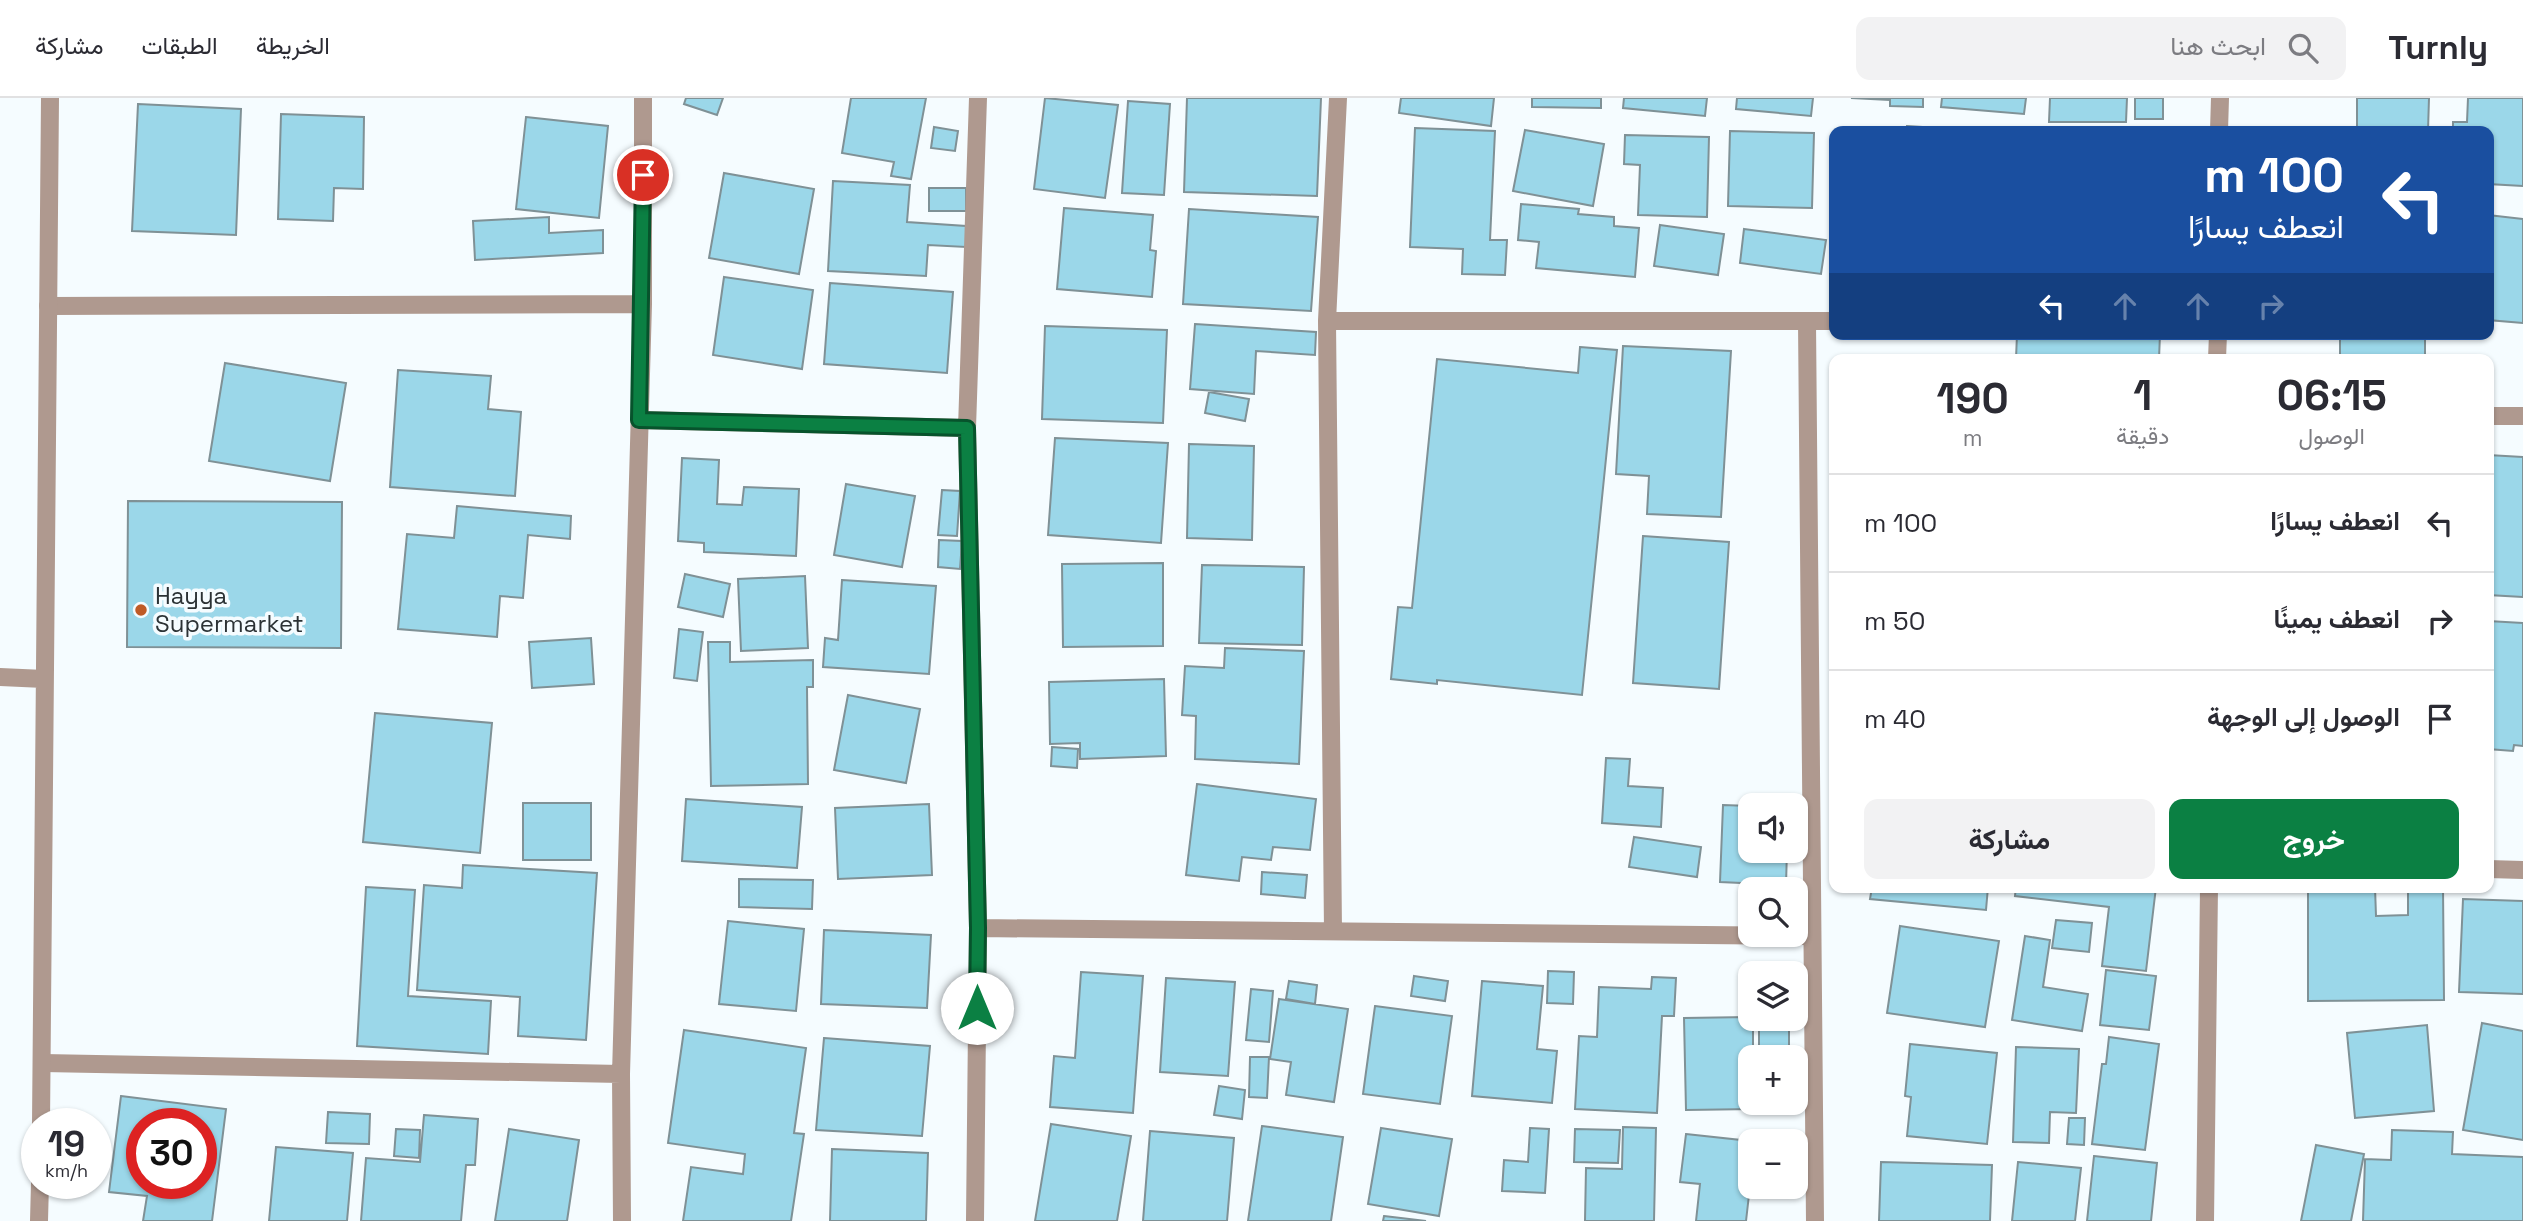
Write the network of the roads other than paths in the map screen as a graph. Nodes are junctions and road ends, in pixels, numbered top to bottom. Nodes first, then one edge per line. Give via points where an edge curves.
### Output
1 (50, 98) edge
2 (643, 98) edge
3 (978, 98) edge
4 (1338, 98) edge
5 (2220, 98) edge
6 (2220, 126) edge
7 (643, 304) junction
8 (48, 306) junction
9 (1327, 321) junction
10 (1829, 321) edge
11 (1807, 322) junction
12 (2494, 416) edge
13 (2523, 416) edge
14 (639, 420) junction
15 (967, 428) junction
16 (0, 677) edge
17 (44, 679) junction
18 (2494, 869) edge
19 (2523, 870) edge
20 (2209, 893) edge
21 (978, 928) junction
22 (1333, 931) junction
23 (1812, 936) junction
24 (43, 1063) junction
25 (621, 1074) junction
26 (42, 1108) edge
27 (40, 1199) edge
28 (39, 1221) edge
29 (622, 1221) edge
30 (975, 1221) edge
31 (1815, 1221) edge
32 (2205, 1221) edge

1 - 8 street
2 - 7 street
3 - 15 street
4 - 9 street
5 - 6 street
7 - 8 street
7 - 14 street
8 - 17 street
9 - 11 street
9 - 22 street
10 - 11 street
11 - 23 street
12 - 13 street
14 - 15 street
14 - 25 street
15 - 21 street
16 - 17 street
17 - 24 street
18 - 19 street
20 - 32 street
21 - 22 street
21 - 30 street
22 - 23 street
23 - 31 street
24 - 25 street
24 - 26 street
25 - 29 street
27 - 28 street

